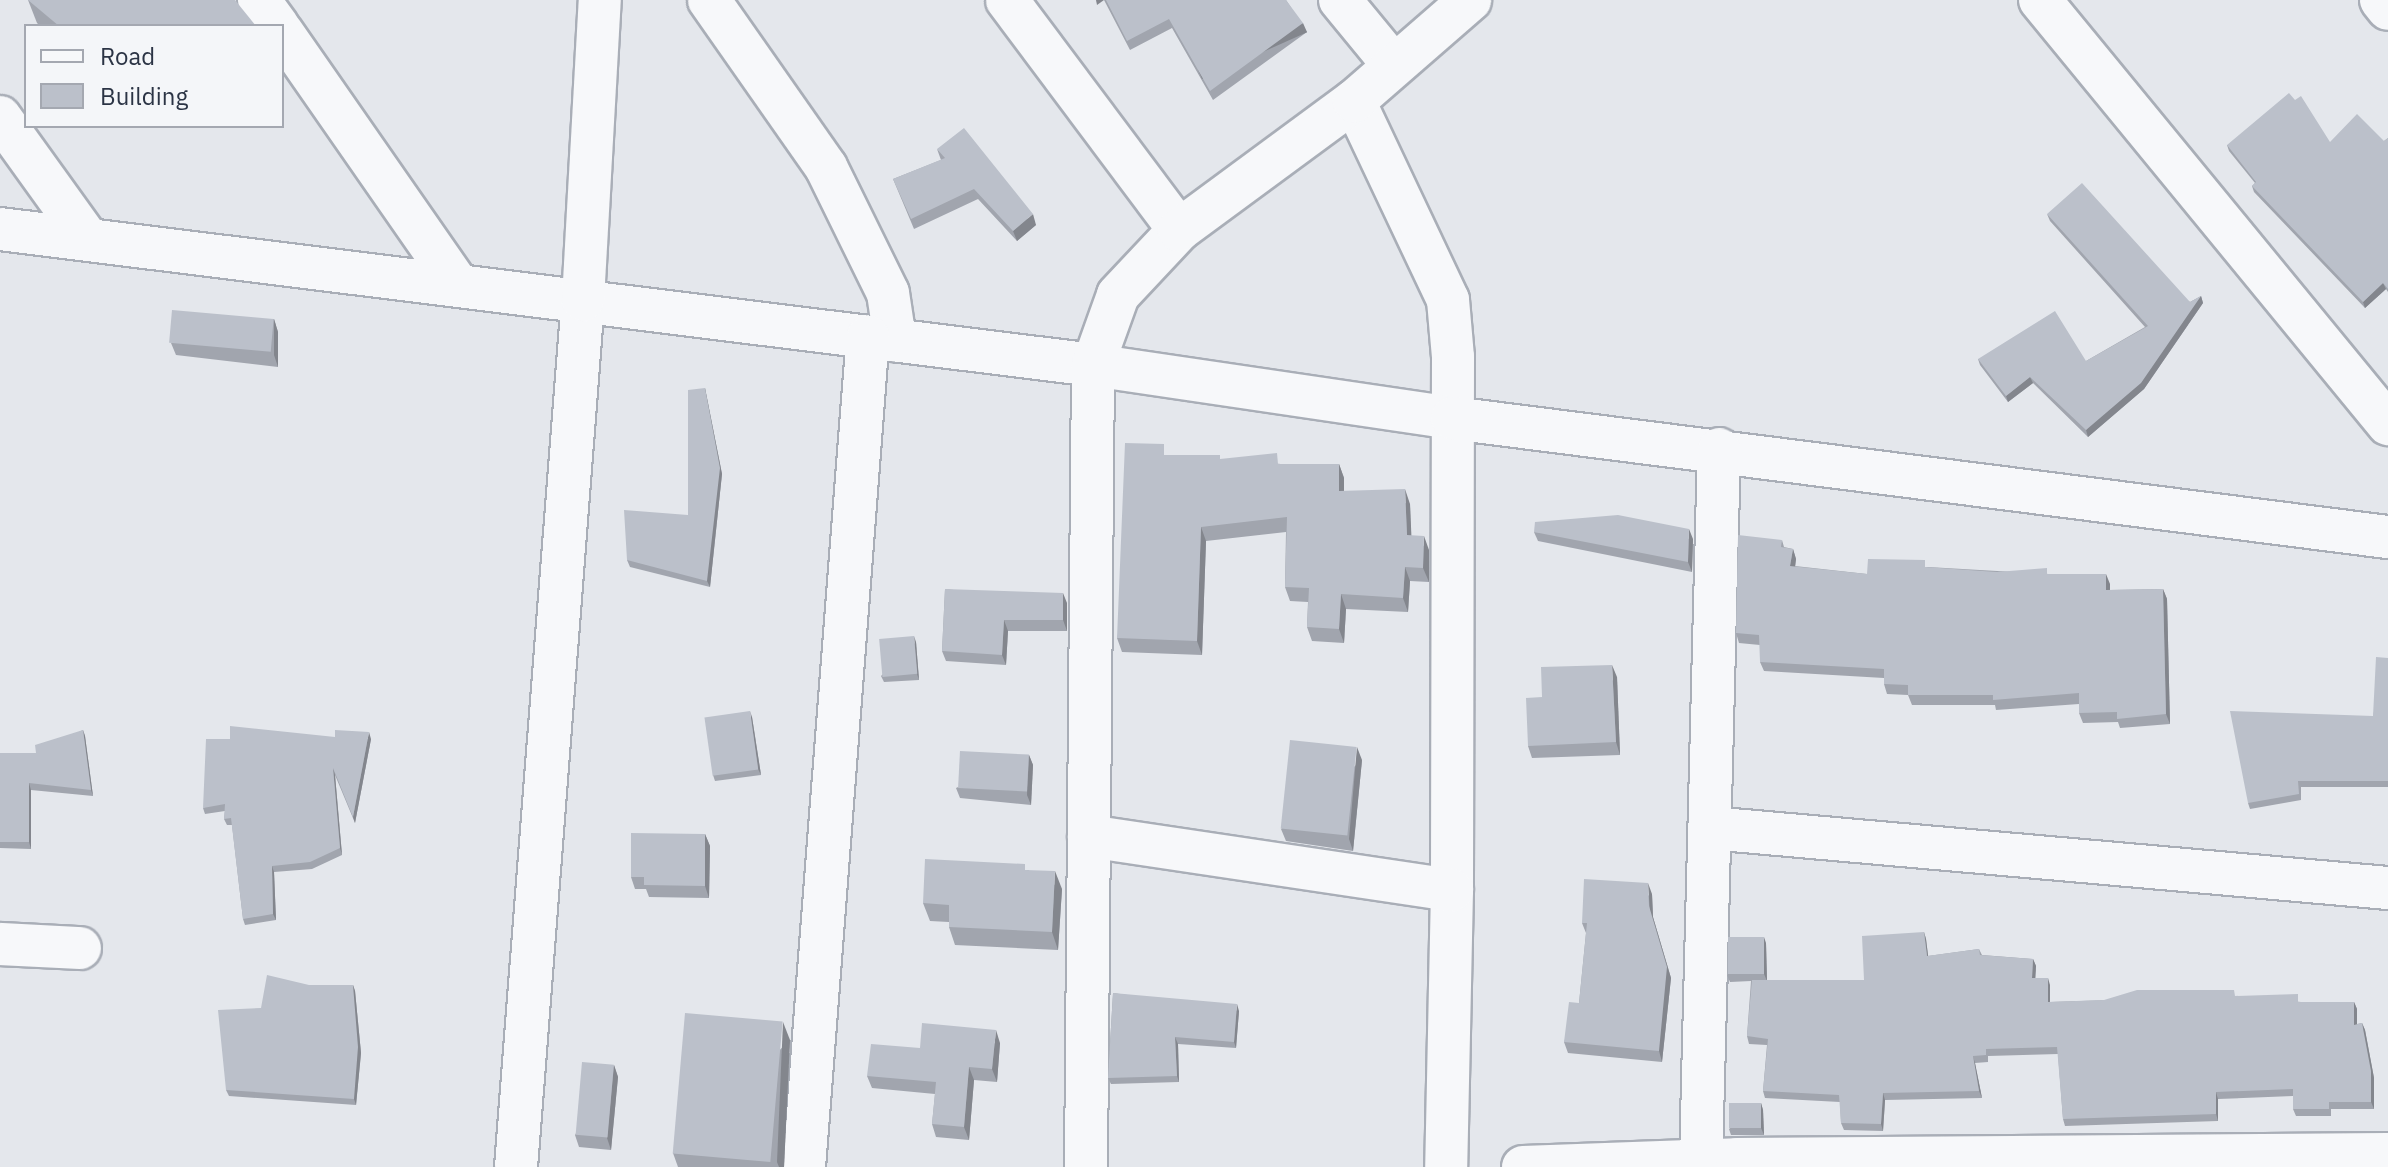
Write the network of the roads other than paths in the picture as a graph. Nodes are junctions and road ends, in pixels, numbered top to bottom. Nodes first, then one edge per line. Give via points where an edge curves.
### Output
1 (259, 0) edge
2 (600, 0) edge
3 (709, 0) edge
4 (1007, 0) edge
5 (1340, 0) edge
6 (1470, 0) edge
7 (2381, 0) edge
8 (2046, 2) edge
9 (2388, 9) edge
10 (277, 24) edge
11 (284, 35) edge
12 (1392, 63) junction
13 (1354, 101) junction
14 (0, 117) edge
15 (0, 229) edge
16 (1179, 230) junction
17 (87, 238) junction
18 (457, 284) junction
19 (583, 300) junction
20 (881, 338) junction
21 (1093, 365) junction
22 (1452, 418) junction
23 (2388, 424) edge
24 (1719, 449) junction
25 (2388, 537) edge
26 (1710, 828) junction
27 (1089, 836) junction
28 (2388, 888) edge
29 (1452, 890) junction
30 (0, 944) edge
31 (80, 948) dead end
32 (2367, 1159) edge
33 (1701, 1160) junction
34 (2105, 1162) edge
35 (1845, 1163) edge
36 (1600, 1165) edge
37 (516, 1167) edge
38 (804, 1167) edge
39 (1086, 1167) edge
40 (1446, 1167) edge
41 (1523, 1167) edge

1 - 10 street
2 - 19 street
3 - 20 street via 826,167 888,293
4 - 16 street
5 - 12 street
6 - 12 street
7 - 9 street
8 - 23 street
11 - 18 street
12 - 13 street
13 - 16 street
13 - 22 street via 1448,300
14 - 17 street
15 - 17 street
16 - 21 street via 1118,295
17 - 18 street
18 - 19 street
19 - 20 street
19 - 37 street
20 - 21 street
20 - 38 street
21 - 22 street
21 - 27 street
22 - 24 street
22 - 29 street
24 - 25 street
24 - 26 street
26 - 28 street
26 - 33 street
27 - 29 street
27 - 39 street
29 - 40 street
30 - 31 street
32 - 34 street
33 - 35 street
33 - 36 street
34 - 35 street
36 - 41 street

